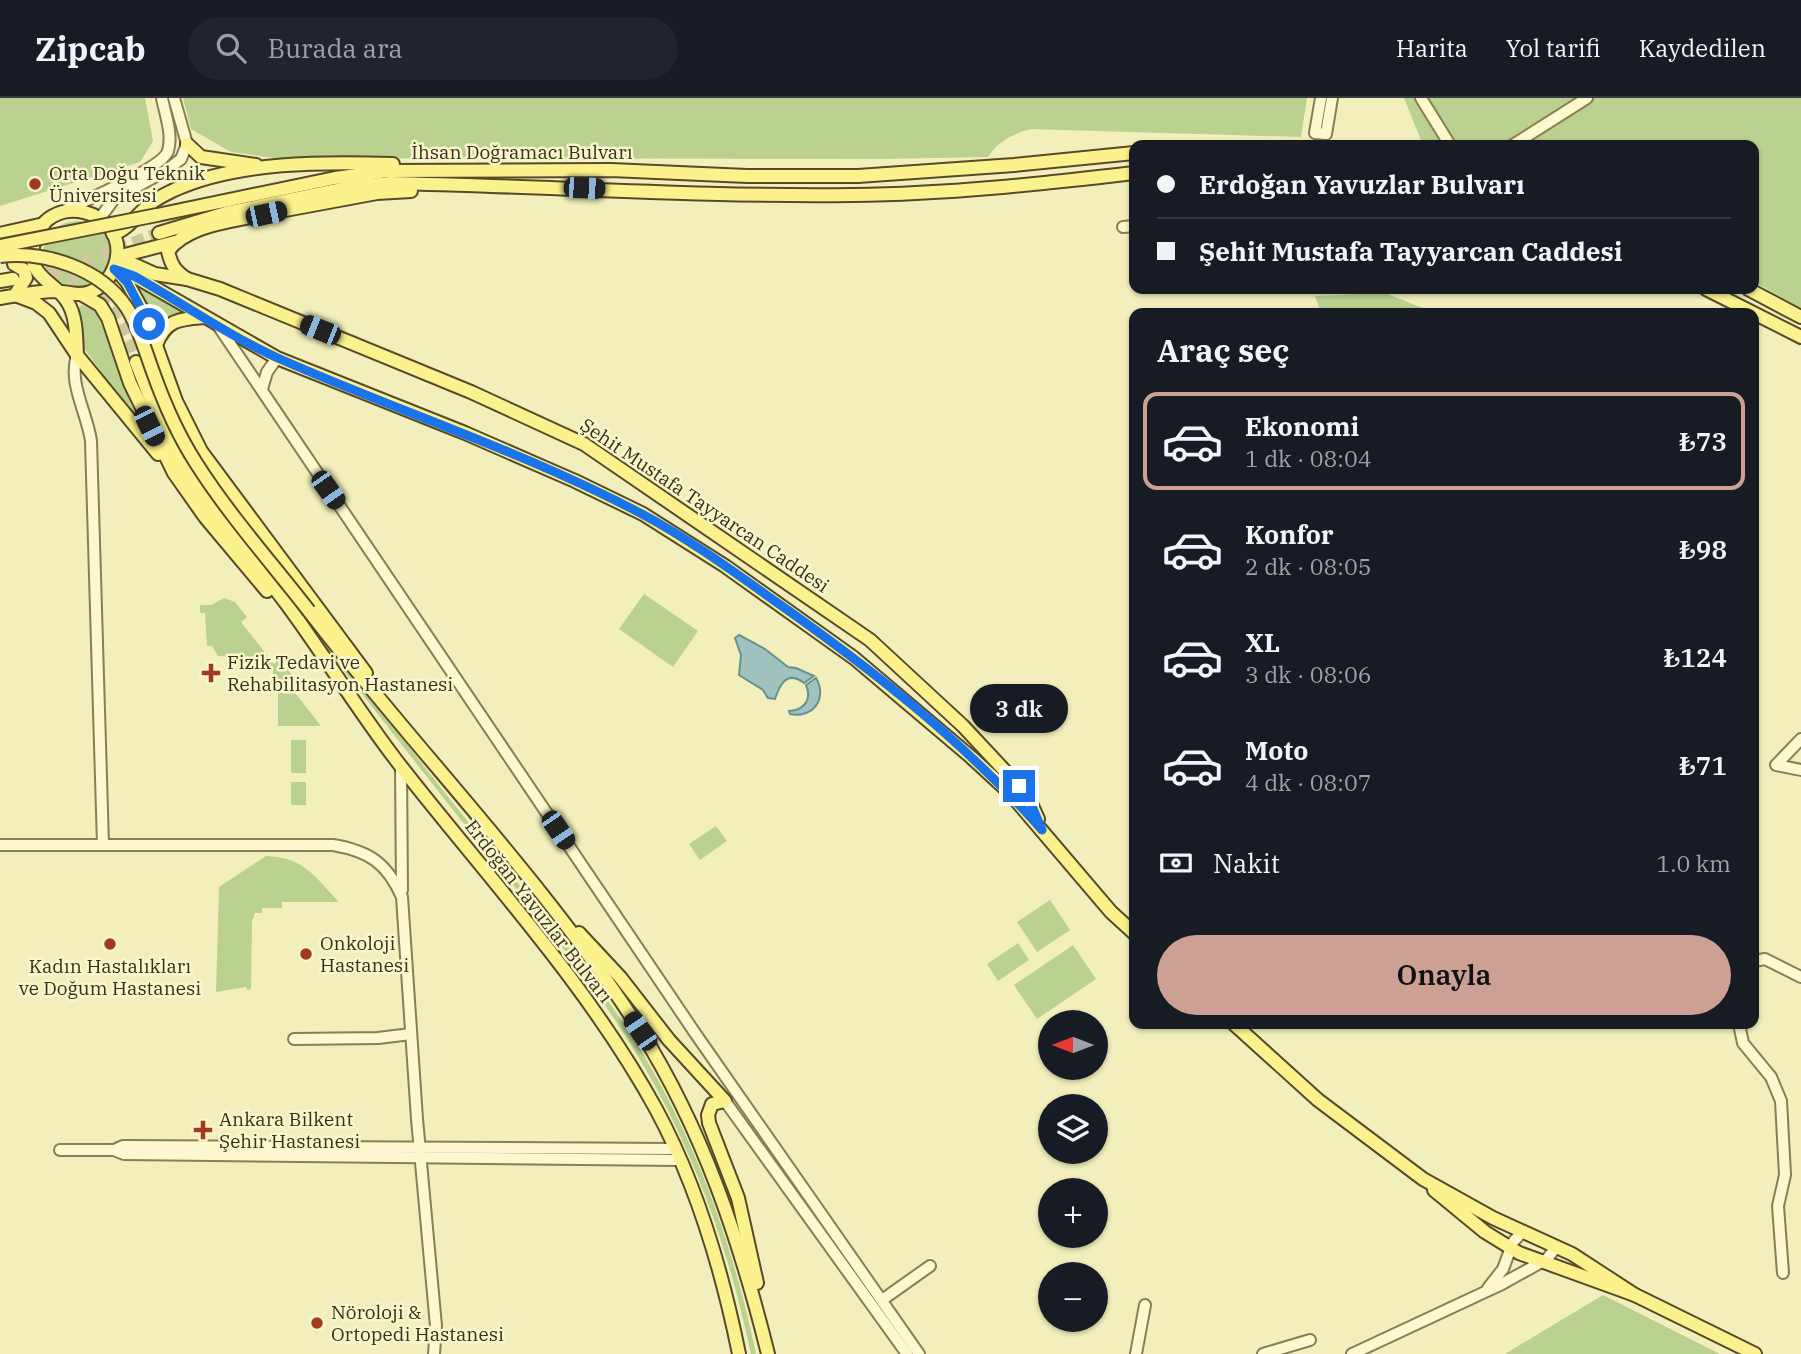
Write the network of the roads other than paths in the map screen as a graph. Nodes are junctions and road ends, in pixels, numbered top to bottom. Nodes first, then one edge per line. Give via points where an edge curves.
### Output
1 (174, 98) edge
2 (1421, 98) edge
3 (1587, 98) edge
4 (164, 99) edge
5 (183, 127) junction
6 (169, 132) junction
7 (1447, 140) edge
8 (1521, 140) edge
9 (187, 144) junction
10 (1129, 154) edge
11 (274, 166) junction
12 (519, 170) junction
13 (1129, 174) edge
14 (505, 186) junction
15 (63, 212) junction
16 (100, 218) junction
17 (44, 224) junction
18 (159, 233) tunnel mouth
19 (0, 234) edge
20 (113, 234) junction
21 (176, 242) junction
22 (34, 245) junction
23 (0, 246) edge
24 (0, 256) edge
25 (115, 263) junction
26 (14, 264) junction
27 (0, 266) edge
28 (187, 279) junction
29 (58, 291) junction
30 (81, 294) junction
31 (1716, 294) edge
32 (1757, 294) edge
33 (15, 295) junction
34 (0, 298) edge
35 (138, 301) junction
36 (1744, 308) edge
37 (1759, 316) edge
38 (1801, 317) edge
39 (108, 318) junction
40 (211, 321) junction
41 (1801, 337) edge
42 (156, 345) junction
43 (77, 355) junction
44 (277, 358) junction
45 (136, 362) tunnel mouth
46 (262, 389) junction
47 (174, 473) junction
48 (870, 640) junction
49 (854, 658) junction
50 (331, 667) junction
51 (1801, 739) edge
52 (417, 745) junction
53 (401, 766) junction
54 (1801, 770) edge
55 (1042, 830) junction
56 (0, 845) edge
57 (103, 845) junction
58 (536, 887) junction
59 (402, 897) junction
60 (1129, 928) edge
61 (1759, 960) edge
62 (1801, 977) edge
63 (1240, 1029) edge
64 (1740, 1029) edge
65 (411, 1034) junction
66 (294, 1039) dead end
67 (724, 1101) junction
68 (60, 1150) dead end
69 (421, 1153) junction
70 (677, 1154) junction
71 (1423, 1179) junction
72 (1523, 1231) junction
73 (1556, 1247) junction
74 (1510, 1248) junction
75 (1542, 1263) junction
76 (930, 1266) dead end
77 (1783, 1273) dead end
78 (1483, 1293) junction
79 (1634, 1295) junction
80 (882, 1300) junction
81 (1145, 1305) dead end
82 (1310, 1340) dead end
83 (434, 1354) edge
84 (739, 1354) edge
85 (768, 1354) edge
86 (907, 1354) edge
87 (919, 1354) edge
88 (1136, 1354) edge
89 (1263, 1354) edge
90 (1352, 1354) edge
91 (1755, 1354) edge

1 - 5 street
2 - 7 street
3 - 8 street
4 - 6 street
5 - 6 street
5 - 9 street
6 - 15 street via 168,149 160,161
9 - 11 main road via 211,160
9 - 16 street via 176,164 114,199
10 - 12 main road, İhsan Doğramacı Bulvarı via 858,176
11 - 12 main road via 358,163
11 - 20 main road via 176,189
12 - 23 main road, İhsan Doğramacı Bulvarı, bridge via 356,175
13 - 14 main road, İhsan Doğramacı Bulvarı via 1003,188 854,195
14 - 18 main road, İhsan Doğramacı Bulvarı via 357,186 226,213
14 - 21 main road via 377,192 212,225
15 - 16 main road via 82,211
15 - 17 main road
16 - 20 main road
17 - 19 main road
17 - 22 main road
20 - 25 main road
21 - 25 main road
21 - 28 main road via 169,251 170,263
22 - 26 main road
22 - 29 main road via 40,276
24 - 52 main road, Erdoğan Yavuzlar Bulvarı, bridge via 30,255 65,263 90,275 120,300 136,325 167,408 196,464
25 - 28 main road, Şehit Mustafa Tayyarcan Caddesi
25 - 30 main road via 99,287
25 - 35 main road, Erdoğan Yavuzlar Bulvarı
25 - 40 main road, Şehit Mustafa Tayyarcan Caddesi
26 - 27 main road
26 - 33 main road via 24,270 26,278
28 - 48 main road, Şehit Mustafa Tayyarcan Caddesi via 576,439
29 - 30 main road
29 - 33 main road
29 - 43 main road via 74,318
30 - 39 main road, Erdoğan Yavuzlar Bulvarı via 100,305
31 - 36 main road
32 - 38 main road
33 - 34 main road
33 - 43 main road via 49,313
35 - 39 main road via 119,301
35 - 42 main road, Erdoğan Yavuzlar Bulvarı
37 - 41 main road
39 - 47 main road, Erdoğan Yavuzlar Bulvarı via 130,383
40 - 42 main road via 184,319 170,324
40 - 44 main road, Şehit Mustafa Tayyarcan Caddesi
40 - 46 street
42 - 52 main road, Erdoğan Yavuzlar Bulvarı via 182,415 209,464
43 - 47 main road
43 - 57 street via 73,373 91,441
44 - 46 street
44 - 49 main road, Şehit Mustafa Tayyarcan Caddesi via 536,463 643,514
45 - 50 main road, Erdoğan Yavuzlar Bulvarı via 188,474
46 - 80 street via 695,1033
47 - 50 main road, Erdoğan Yavuzlar Bulvarı via 205,517
48 - 49 main road
48 - 55 main road, Şehit Mustafa Tayyarcan Caddesi via 939,702 1011,778 1029,799
49 - 55 main road, Şehit Mustafa Tayyarcan Caddesi via 1009,791
50 - 53 main road, Erdoğan Yavuzlar Bulvarı
51 - 54 street via 1776,765
52 - 58 main road, Erdoğan Yavuzlar Bulvarı
53 - 59 street
53 - 70 main road, Erdoğan Yavuzlar Bulvarı via 594,1011 641,1084
55 - 60 main road, Şehit Mustafa Tayyarcan Caddesi
56 - 57 street
57 - 59 street via 333,845 358,849 377,861
58 - 67 main road via 620,977
58 - 85 main road, Erdoğan Yavuzlar Bulvarı via 635,1023 684,1109 723,1199
59 - 65 street
61 - 62 street
63 - 71 main road via 1318,1100
64 - 77 street via 1743,1043 1771,1077 1781,1101 1785,1175 1778,1206
65 - 66 street
65 - 69 street
67 - 85 main road via 712,1104 709,1123 748,1235
67 - 86 street
68 - 69 street via 123,1146
69 - 70 street
69 - 83 street via 436,1326
70 - 84 main road, Erdoğan Yavuzlar Bulvarı via 713,1249
71 - 72 main road
71 - 74 main road via 1468,1220
72 - 73 main road
72 - 74 street
73 - 75 street
73 - 79 main road
74 - 75 main road
74 - 78 street via 1503,1269
75 - 78 street
75 - 79 main road
76 - 80 street
78 - 90 street
79 - 91 main road
80 - 87 street
81 - 88 street
82 - 89 street

